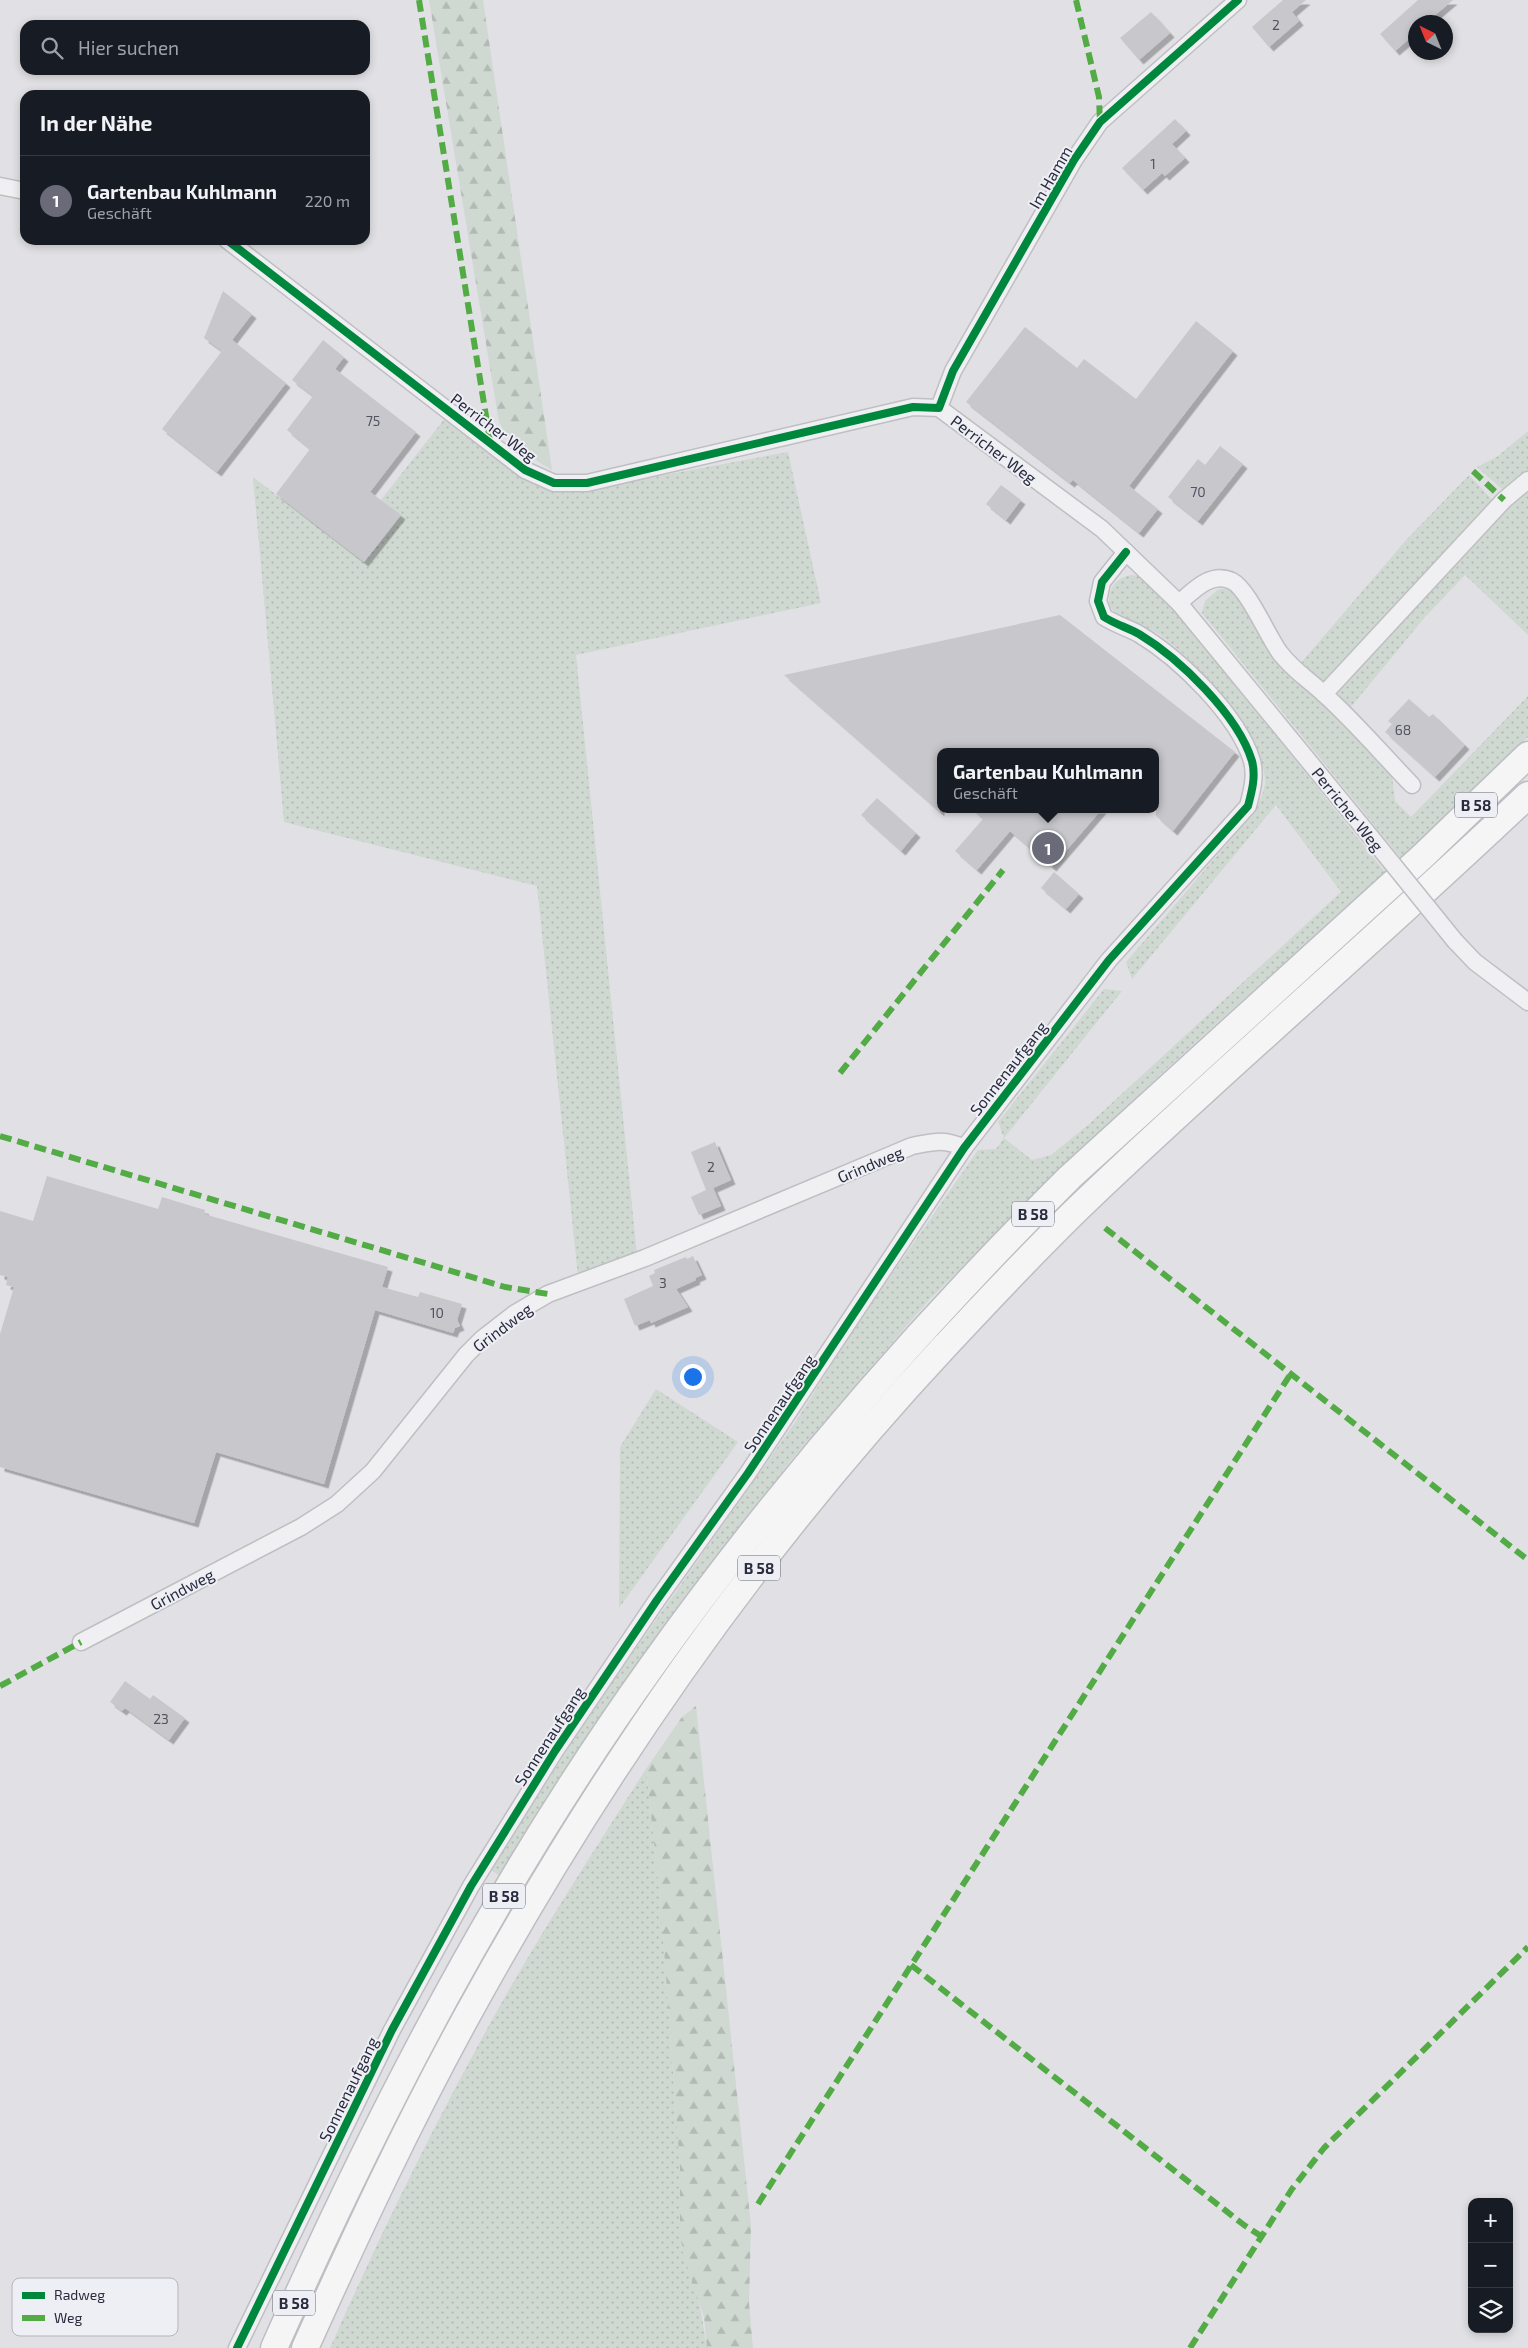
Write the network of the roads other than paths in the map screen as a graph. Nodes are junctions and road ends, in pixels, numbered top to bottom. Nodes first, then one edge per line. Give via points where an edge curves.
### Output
1 (1238, 0) edge
2 (0, 186) edge
3 (20, 189) edge
4 (234, 245) edge
5 (939, 408) junction
6 (1528, 480) edge
7 (1126, 552) junction
8 (1179, 603) junction
9 (1324, 694) junction
10 (1528, 755) edge
11 (1412, 785) dead end
12 (1528, 795) edge
13 (1528, 1002) edge
14 (964, 1148) junction
15 (81, 1642) dead end
16 (237, 2348) edge
17 (274, 2348) edge
18 (305, 2348) edge

1 - 5 street, Im Hamm via 1100,122 1074,160 953,370
2 - 3 street
4 - 5 street, Perricher Weg via 525,470 554,483 587,483 913,407
5 - 7 street, Perricher Weg via 1102,529
6 - 9 street via 1504,500
7 - 8 street, Perricher Weg
7 - 14 street, Sonnenaufgang via 1102,582 1098,602 1104,617 1165,652 1194,678 1222,710 1243,742 1252,762 1254,785 1248,806 1109,960
8 - 9 street via 1199,585 1216,578 1232,581 1247,594 1269,638 1294,670
8 - 13 street, Perricher Weg, bridge via 1455,941 1481,967
9 - 11 street
10 - 17 main road, B 58 via 1424,855 1070,1177 1020,1227 869,1390 732,1557 614,1720 534,1844 483,1931 403,2076
12 - 18 main road, B 58 via 1074,1212 940,1351 821,1489 675,1680 524,1916 433,2079
14 - 15 street, Grindweg via 951,1141 912,1146 645,1258 548,1294 483,1338 396,1444 337,1504 301,1527
14 - 16 street, Sonnenaufgang via 748,1473 555,1751 476,1878 392,2030

